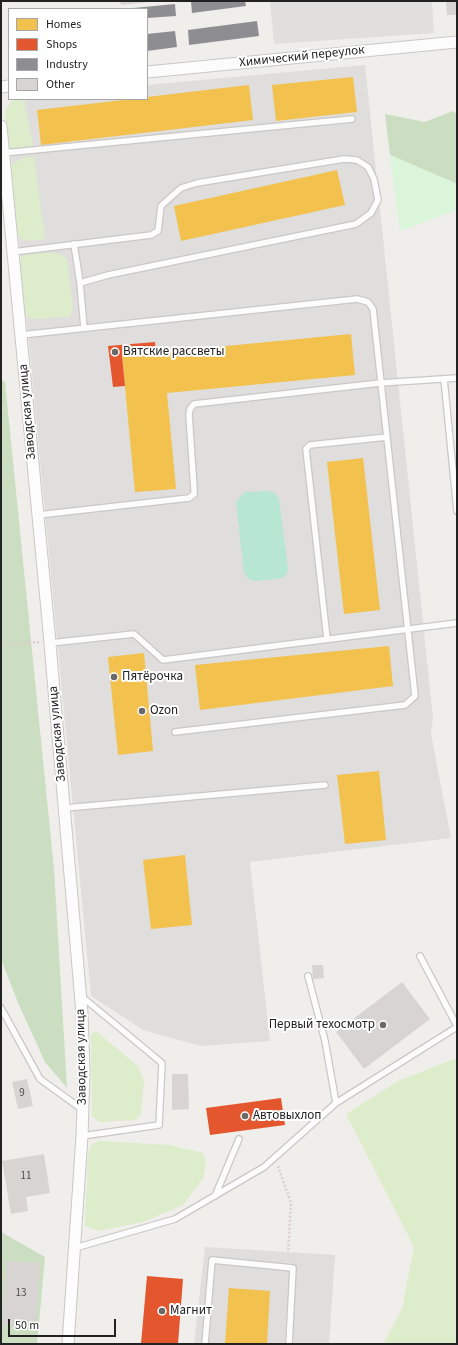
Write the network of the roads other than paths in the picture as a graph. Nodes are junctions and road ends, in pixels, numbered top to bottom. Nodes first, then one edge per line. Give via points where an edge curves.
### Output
1 (457, 42) edge
2 (148, 72) edge
3 (352, 119) dead end
4 (1, 126) edge
5 (2, 154) edge
6 (74, 244) junction
7 (13, 252) junction
8 (80, 284) junction
9 (84, 328) junction
10 (21, 335) junction
11 (457, 378) edge
12 (444, 379) junction
13 (380, 383) junction
14 (387, 437) junction
15 (457, 512) edge
16 (38, 515) junction
17 (457, 623) edge
18 (408, 630) junction
19 (327, 639) junction
20 (44, 643) junction
21 (175, 732) dead end
22 (325, 785) dead end
23 (65, 808) junction
24 (420, 956) dead end
25 (308, 976) dead end
26 (80, 996) junction
27 (1, 1008) edge
28 (457, 1027) edge
29 (336, 1104) junction
30 (83, 1111) junction
31 (82, 1136) junction
32 (239, 1139) dead end
33 (215, 1196) junction
34 (75, 1248) junction
35 (68, 1344) edge
36 (205, 1344) edge
37 (289, 1344) edge

1 - 2 street, Химический переулок
3 - 5 lane
4 - 5 street, Заводская улица
5 - 7 street, Заводская улица
6 - 7 lane
6 - 8 lane
6 - 8 lane via 150,235 158,231 161,206 181,188 196,183 344,159 357,160 368,167 374,179 378,200 371,213 356,224 108,275
7 - 10 street, Заводская улица
8 - 9 lane
9 - 10 lane
9 - 13 lane via 357,298 368,302 372,309
10 - 16 street, Заводская улица
11 - 12 lane
12 - 13 lane
12 - 15 lane
13 - 14 lane
13 - 16 lane via 194,404 188,415 194,489 194,494 189,498
14 - 18 lane
14 - 19 lane via 310,445 306,449
16 - 20 street, Заводская улица
17 - 18 lane
18 - 19 lane
18 - 21 lane via 415,696 405,705
19 - 20 lane via 163,660 134,634
20 - 23 street, Заводская улица
22 - 23 lane
23 - 26 street, Заводская улица
24 - 28 lane
25 - 29 lane
26 - 30 street, Заводская улица via 84,1072
26 - 31 lane via 162,1063 159,1125
27 - 30 lane via 40,1079
28 - 29 lane
29 - 33 lane via 264,1167
30 - 31 street, Заводская улица
31 - 34 street, Заводская улица
32 - 33 lane
33 - 34 lane via 175,1219
34 - 35 street, Заводская улица
36 - 37 lane via 212,1260 293,1268

